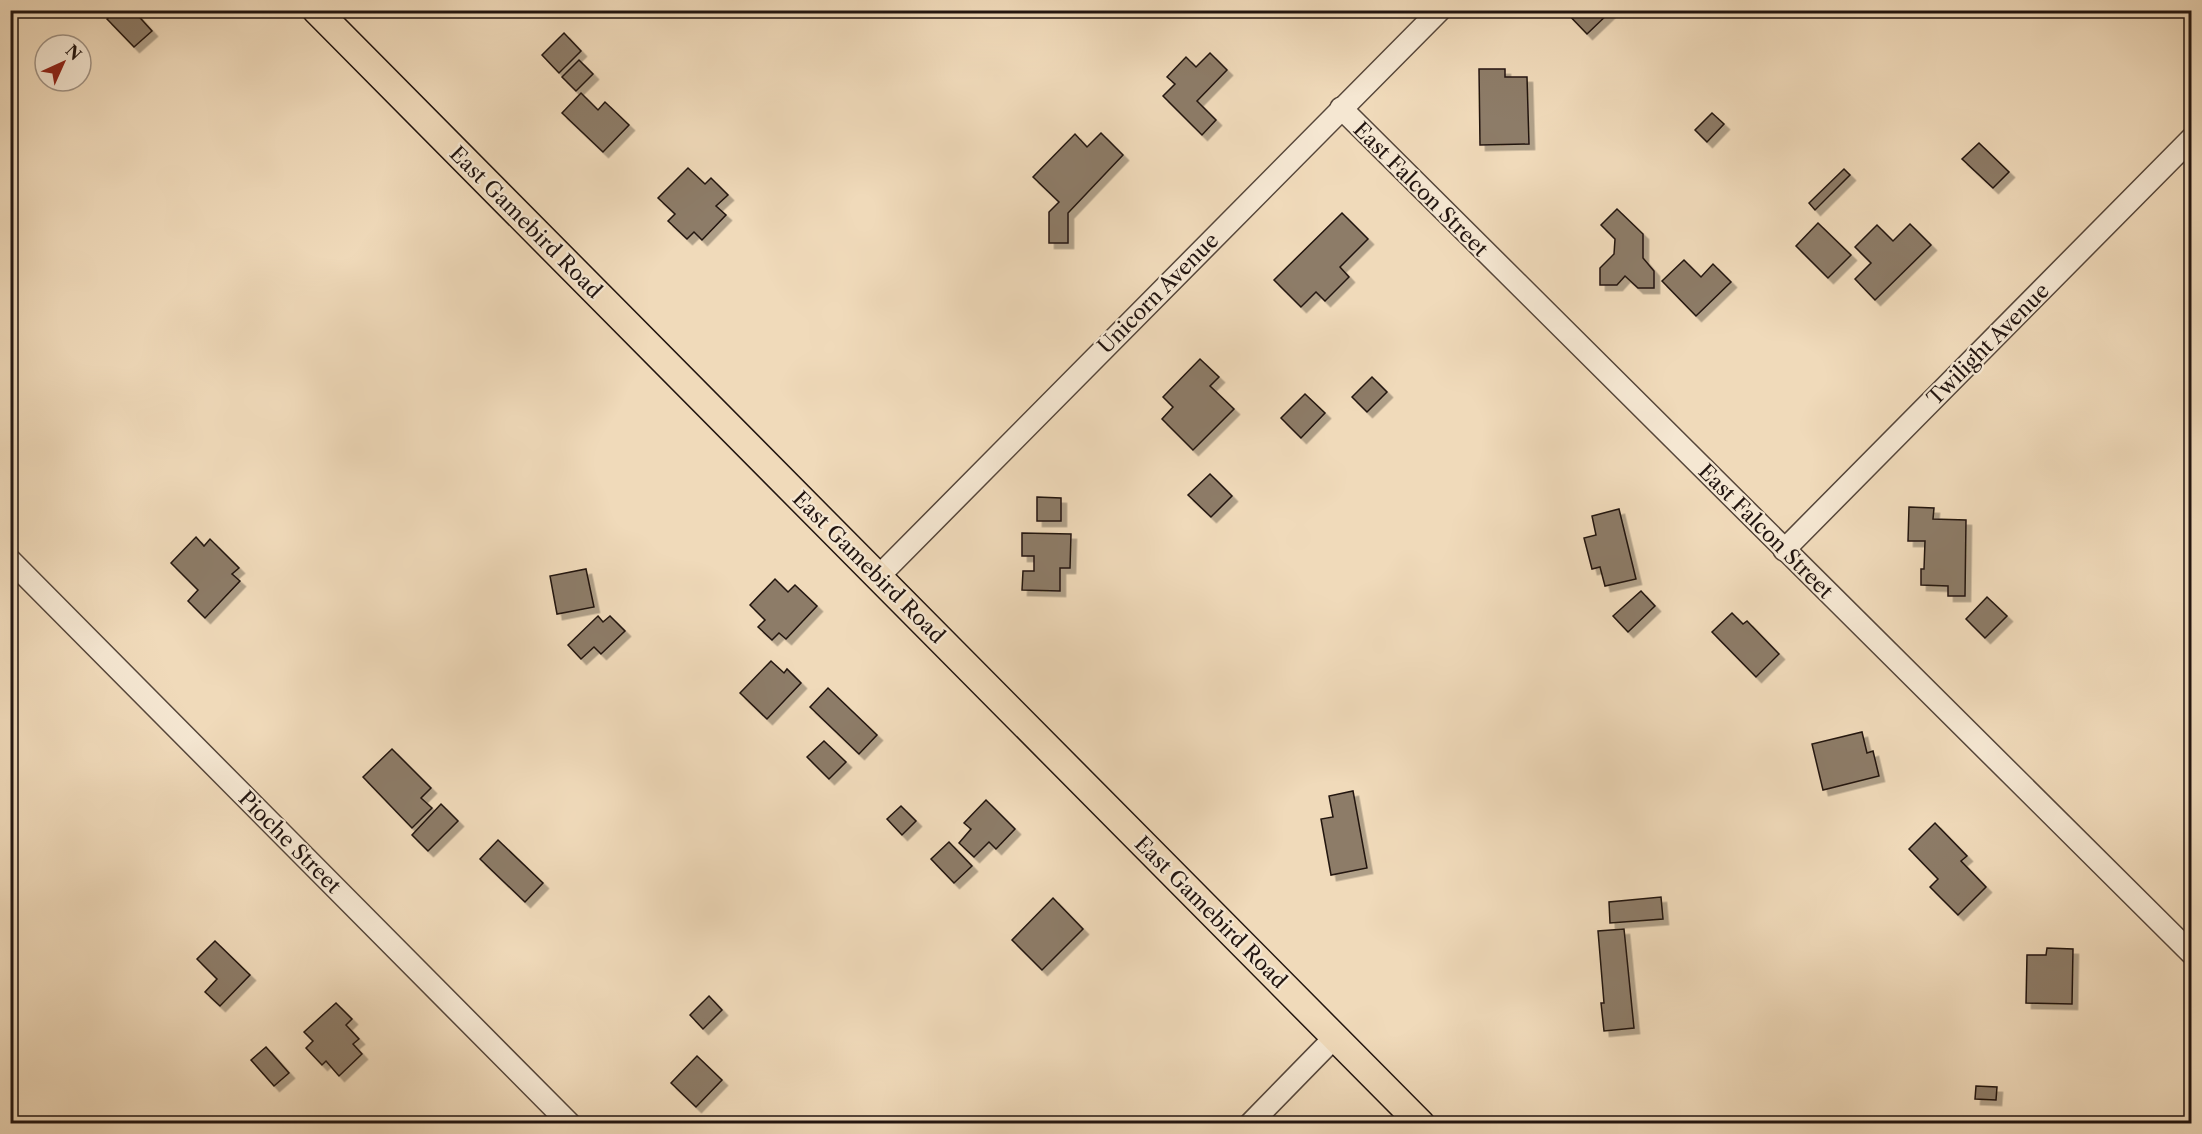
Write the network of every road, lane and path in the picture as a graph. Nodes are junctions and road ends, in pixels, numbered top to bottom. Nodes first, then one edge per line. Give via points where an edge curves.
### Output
1 (316, 10) edge
2 (1440, 10) edge
3 (1341, 108) junction
4 (2192, 138) edge
5 (1784, 550) junction
6 (10, 560) edge
7 (879, 576) junction
8 (2192, 954) edge
9 (1335, 1036) junction
10 (570, 1124) edge
11 (1250, 1124) edge
12 (1421, 1124) edge

1 - 7 main road, East Gamebird Road
2 - 3 street, Unicorn Avenue
3 - 5 street, East Falcon Street
3 - 7 street, Unicorn Avenue
4 - 5 street, Twilight Avenue
5 - 8 street, East Falcon Street
6 - 10 street, Pioche Street
7 - 9 main road, East Gamebird Road
9 - 11 street
9 - 12 main road, East Gamebird Road

